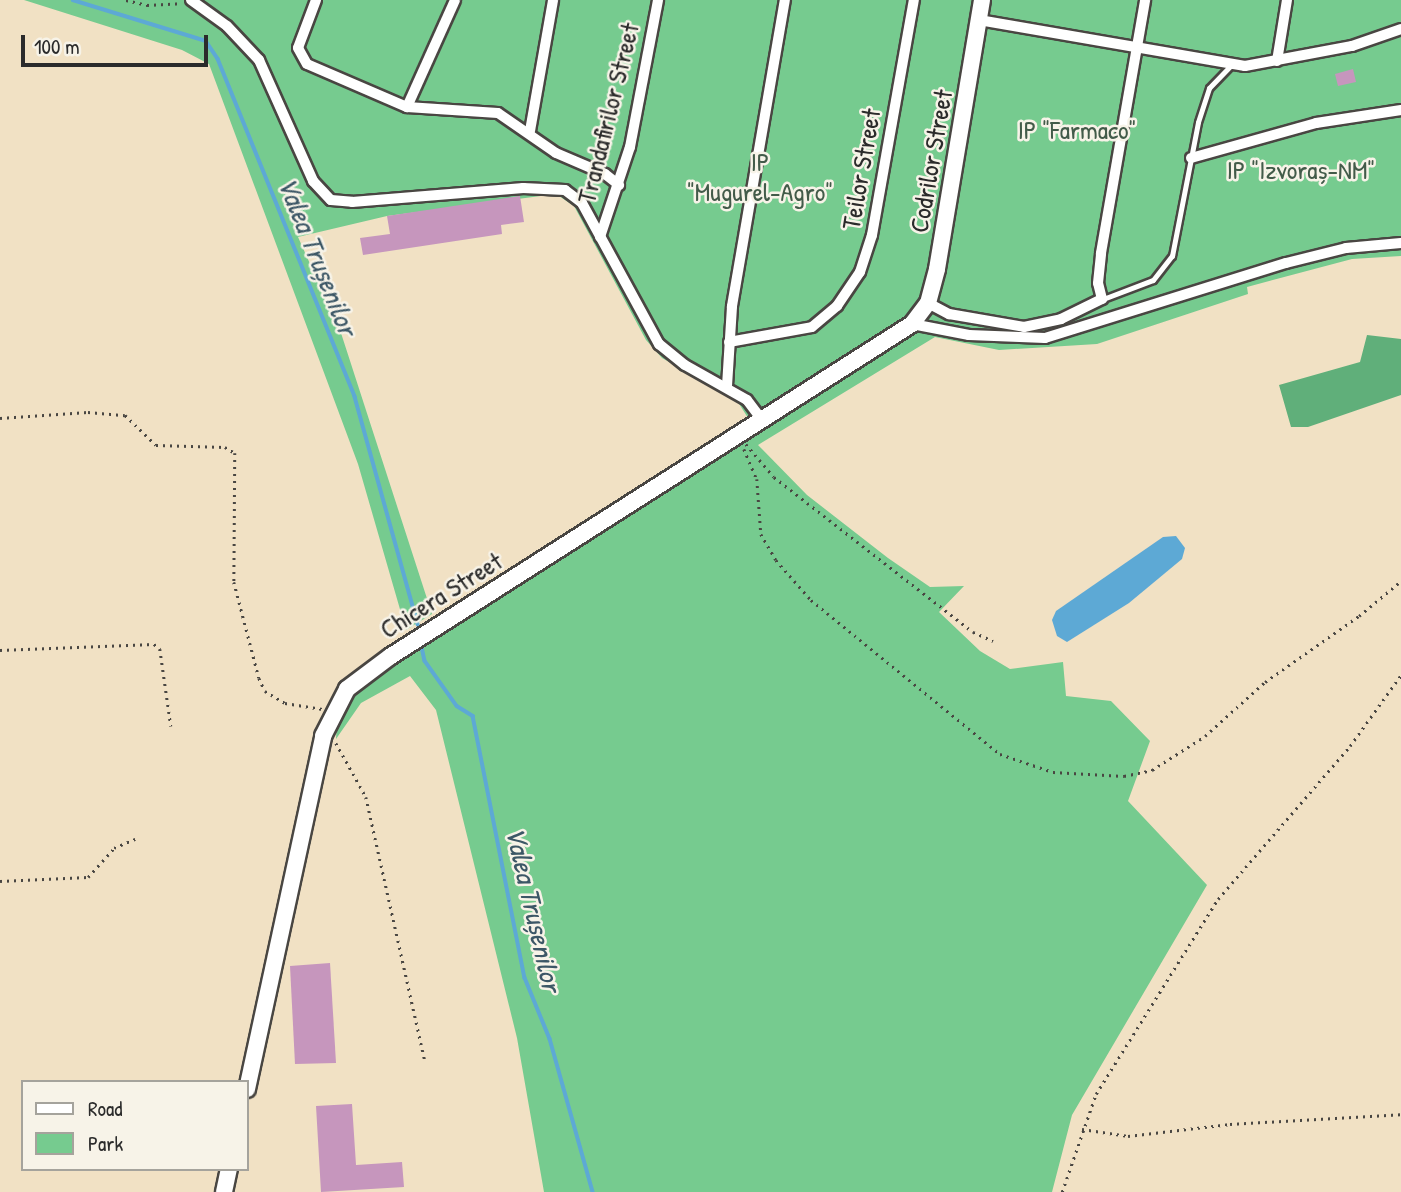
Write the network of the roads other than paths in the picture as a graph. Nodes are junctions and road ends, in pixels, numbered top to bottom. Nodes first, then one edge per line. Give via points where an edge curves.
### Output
1 (189, 0) edge
2 (316, 0) edge
3 (455, 0) edge
4 (553, 0) edge
5 (658, 0) edge
6 (785, 0) edge
7 (914, 0) edge
8 (982, 0) edge
9 (1145, 0) edge
10 (1287, 0) edge
11 (979, 20) junction
12 (1401, 29) edge
13 (1136, 49) junction
14 (1277, 61) junction
15 (1232, 64) junction
16 (407, 107) junction
17 (1401, 110) edge
18 (530, 131) junction
19 (1191, 158) junction
20 (619, 185) junction
21 (600, 237) junction
22 (1401, 243) edge
23 (1102, 299) junction
24 (928, 303) junction
25 (912, 324) junction
26 (729, 342) junction
27 (727, 386) junction
28 (763, 421) junction
29 (248, 1084) edge
30 (229, 1171) edge
31 (224, 1192) edge

1 - 21 street via 228,26 259,60 313,181 331,200 551,187 576,197
2 - 16 street via 299,39 299,54 307,64
3 - 16 street
4 - 18 street
5 - 20 street, Trandafirilor Street
6 - 26 street
7 - 26 street, Teilor Street via 872,235 860,272 837,306 812,327
8 - 11 street, Codrilor Street
9 - 13 street
10 - 14 street
11 - 13 street
11 - 24 street, Codrilor Street via 957,162
12 - 14 street via 1352,46
13 - 15 street
13 - 23 street via 1101,253 1098,283
14 - 15 street
15 - 19 lane via 1209,88
16 - 18 street via 498,113
17 - 19 street via 1316,123
18 - 20 street via 556,153
19 - 23 lane via 1167,265 1153,280
20 - 21 street, Trandafirilor Street
21 - 27 street via 659,344 685,365
22 - 25 street via 1346,248 1286,263 1045,338 969,335
23 - 24 street via 1061,319 1024,327 949,314
24 - 25 street, Codrilor Street
25 - 28 street, Chicera Street
26 - 27 street
27 - 28 street via 747,400
28 - 29 street, Chicera Street via 355,680 333,710 324,733
30 - 31 street

